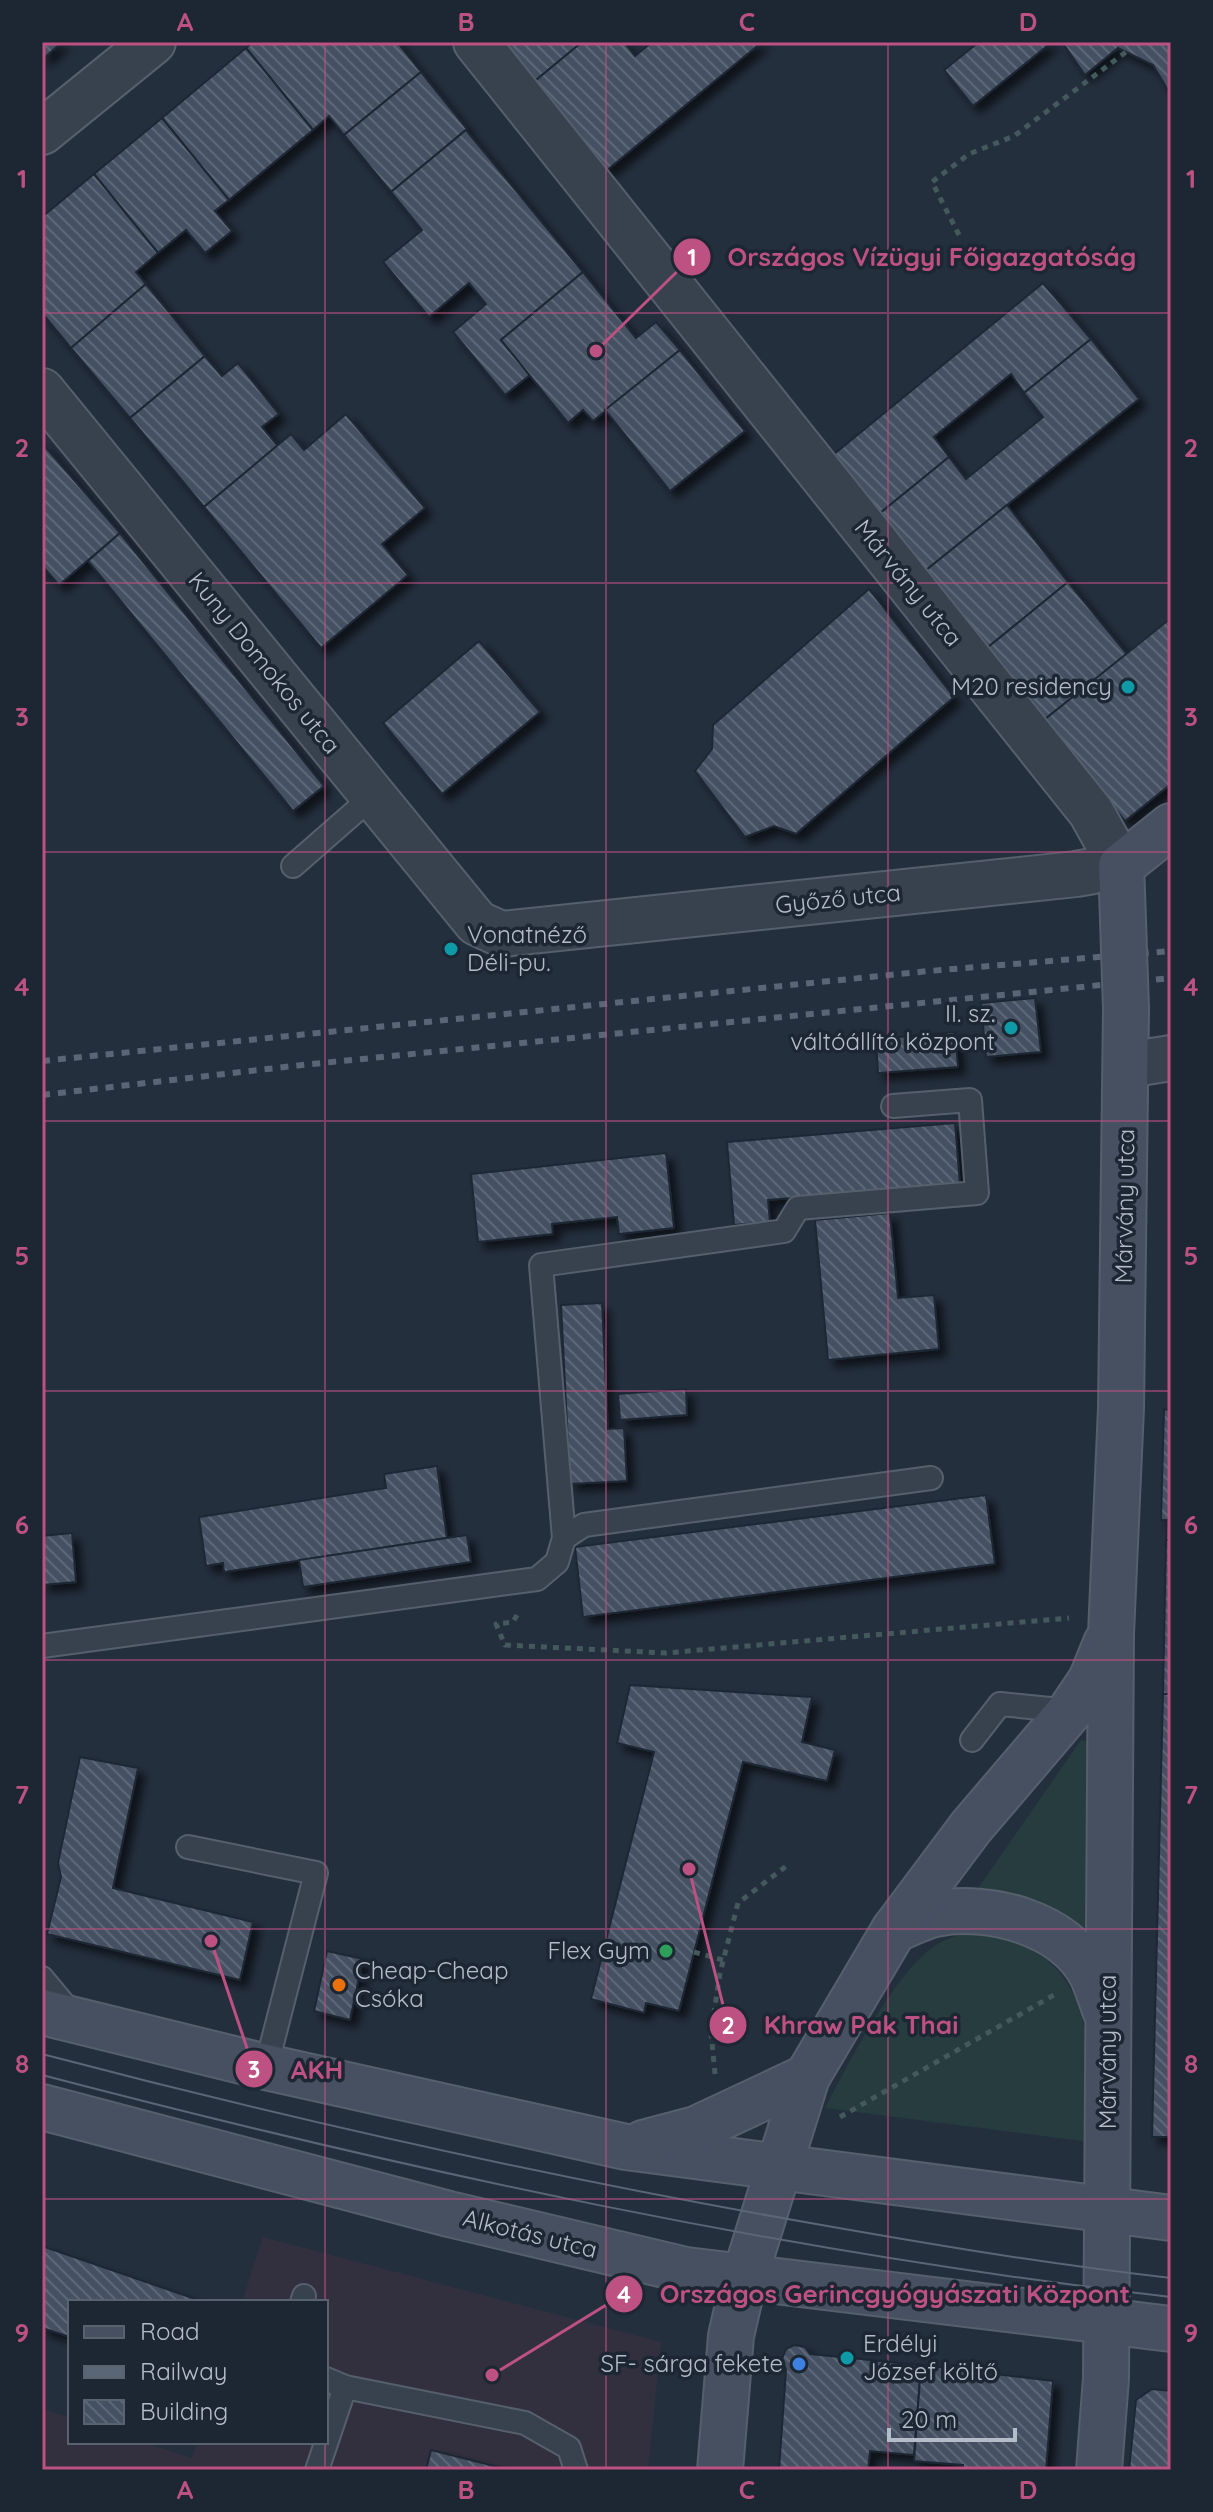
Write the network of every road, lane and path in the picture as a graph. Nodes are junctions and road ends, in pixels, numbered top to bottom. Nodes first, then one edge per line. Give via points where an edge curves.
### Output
1 (153, 42) edge
2 (476, 42) edge
3 (1126, 52) dead end
4 (42, 132) edge
5 (959, 235) dead end
6 (42, 391) edge
7 (373, 796) junction
8 (1171, 826) edge
9 (293, 866) dead end
10 (1121, 878) junction
11 (491, 931) joint
12 (1171, 1058) edge
13 (1127, 1065) junction
14 (893, 1106) dead end
15 (931, 1478) dead end
16 (564, 1538) junction
17 (513, 1622) dead end
18 (1111, 1634) junction
19 (42, 1646) edge
20 (1070, 1711) junction
21 (972, 1740) dead end
22 (188, 1847) dead end
23 (789, 1864) dead end
24 (894, 1930) junction
25 (694, 1952) dead end
26 (723, 1960) junction
27 (1091, 1973) junction
28 (42, 1978) edge
29 (60, 2017) edge
30 (1108, 2020) junction
31 (266, 2067) junction
32 (807, 2077) junction
33 (717, 2086) dead end
34 (42, 2107) edge
35 (835, 2120) dead end
36 (626, 2147) junction
37 (780, 2169) junction
38 (1107, 2210) junction
39 (1171, 2218) edge
40 (744, 2279) junction
41 (1106, 2322) junction
42 (1171, 2329) edge
43 (336, 2383) edge
44 (328, 2420) edge
45 (323, 2444) edge
46 (317, 2470) edge
47 (576, 2470) edge
48 (720, 2470) edge
49 (1099, 2470) edge

1 - 4 street
2 - 10 street, Márvány utca via 1091,812
3 - 5 path via 1014,136 969,154 932,182
6 - 7 street, Kuny Domokos utca
7 - 9 lane
7 - 11 street, Kuny Domokos utca via 477,923
8 - 10 street
10 - 11 street, Győző utca
10 - 13 street, Márvány utca, bridge
12 - 13 street
13 - 18 street, Márvány utca
14 - 16 lane via 970,1100 977,1193 798,1208 784,1231 541,1265
15 - 16 lane via 584,1525
16 - 19 lane via 557,1562 537,1579
17 - 18 path via 496,1624 505,1645 666,1653 1074,1617
18 - 20 street, Márvány utca
18 - 30 street, Márvány utca
20 - 21 lane via 1000,1704
20 - 24 street, Márvány utca via 971,1827
22 - 31 lane via 316,1873
23 - 26 path via 738,1903
24 - 27 street via 934,1914 1006,1915 1068,1946
24 - 32 street, Márvány utca
25 - 26 path
26 - 33 path via 711,2032
27 - 30 street
27 - 35 path
28 - 29 lane
29 - 31 street
30 - 38 street, Márvány utca
31 - 36 street
32 - 36 street via 696,2129
32 - 37 street, Márvány utca
34 - 40 street, Alkotás utca via 463,2218
36 - 37 street
37 - 38 street
37 - 40 street, Márvány utca
38 - 39 street
38 - 41 street, Márvány utca
40 - 41 street, Alkotás utca
40 - 48 street, Márvány utca via 731,2336
41 - 42 street, Alkotás utca
41 - 49 street, Márvány utca
43 - 44 lane
43 - 47 lane via 525,2423 569,2448
45 - 46 lane

